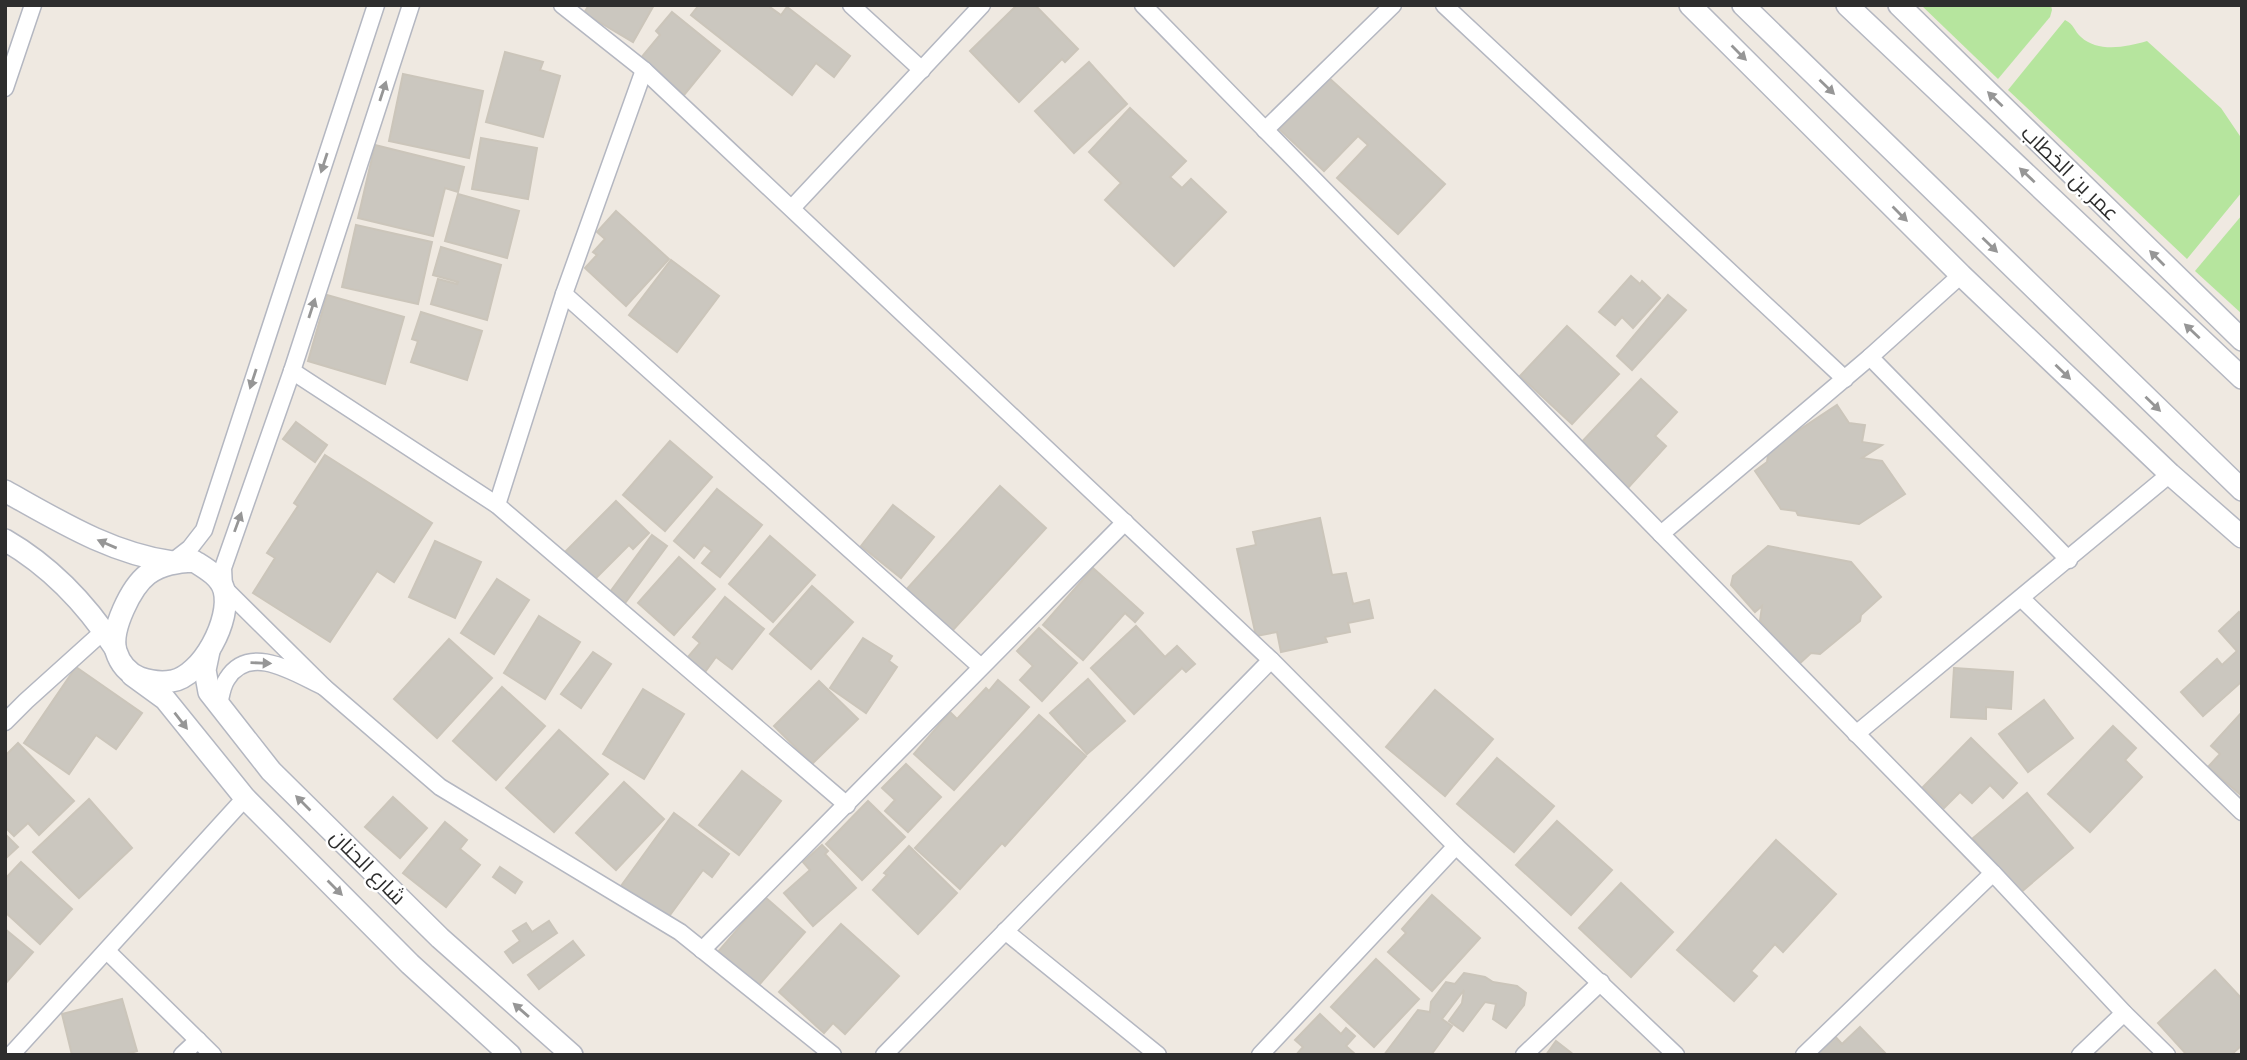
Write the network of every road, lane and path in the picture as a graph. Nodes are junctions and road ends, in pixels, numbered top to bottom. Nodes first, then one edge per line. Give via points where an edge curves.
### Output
1 (33, 5) edge
2 (376, 5) edge
3 (411, 5) edge
4 (562, 5) edge
5 (851, 5) edge
6 (982, 5) edge
7 (1143, 5) edge
8 (1393, 5) edge
9 (1444, 5) edge
10 (1690, 5) edge
11 (1847, 5) edge
12 (1899, 5) edge
13 (1744, 6) edge
14 (1719, 33) junction
15 (644, 70) junction
16 (922, 70) junction
17 (5, 88) edge
18 (1265, 130) junction
19 (792, 208) junction
20 (1961, 275) junction
21 (564, 294) junction
22 (2242, 340) edge
23 (1870, 357) junction
24 (292, 371) junction
25 (2242, 378) edge
26 (1845, 379) junction
27 (2170, 474) junction
28 (2242, 490) edge
29 (5, 491) edge
30 (497, 505) junction
31 (1125, 522) junction
32 (1661, 534) junction
33 (2240, 534) edge
34 (5, 540) edge
35 (2069, 560) junction
36 (172, 562) junction
37 (224, 588) junction
38 (2021, 598) junction
39 (108, 636) junction
40 (209, 650) junction
41 (1271, 660) junction
42 (981, 667) junction
43 (132, 674) junction
44 (324, 687) junction
45 (219, 705) junction
46 (5, 723) edge
47 (1856, 734) junction
48 (245, 798) junction
49 (847, 804) junction
50 (2242, 812) edge
51 (1456, 846) junction
52 (1993, 873) junction
53 (1005, 931) junction
54 (702, 950) junction
55 (107, 951) junction
56 (1601, 982) junction
57 (2124, 1013) junction
58 (198, 1040) junction
59 (11, 1055) edge
60 (182, 1055) edge
61 (213, 1055) edge
62 (510, 1055) edge
63 (572, 1055) edge
64 (834, 1055) edge
65 (884, 1055) edge
66 (1158, 1055) edge
67 (1260, 1055) edge
68 (1524, 1055) edge
69 (1676, 1055) edge
70 (1804, 1055) edge
71 (2080, 1055) edge
72 (2167, 1055) edge

1 - 17 street
2 -> 36 street via 204,530
24 -> 3 street
4 - 15 street
5 - 16 street
6 - 16 street
7 - 18 street
8 - 18 street
9 - 26 street
10 - 14 main road
25 -> 11 main road
22 -> 12 main road, عمر بن الخطاب
13 - 14 main road
13 -> 28 main road
14 -> 20 main road
15 - 19 street
15 - 21 street
16 - 19 street
18 - 32 street
19 - 31 street
20 - 23 street
20 -> 27 main road
21 - 30 street
21 - 42 street
23 - 26 street
23 - 35 street
24 - 30 street
37 -> 24 street via 227,552
26 - 32 street
27 - 33 main road
27 - 35 street
36 -> 29 main road via 114,548
30 - 49 street
31 - 41 street
31 - 42 street
32 - 47 street
34 - 39 main road via 52,574
35 - 38 street
36 - 37 main road via 194,561 212,572
36 - 39 main road via 148,574 134,590 116,631
37 - 40 main road via 222,625
37 - 44 street
38 - 47 street
38 - 50 street
39 - 43 main road via 121,664
39 - 46 street
40 - 43 main road via 191,671 173,681 148,681
40 - 45 main road, شارع الحنان via 205,670 209,692
41 - 51 street
41 - 53 street
42 - 49 street
43 -> 48 main road, شارع الحنان via 165,699
45 -> 44 street via 225,680 254,660 272,663
44 - 54 street via 440,787 680,932
63 -> 45 main road, شارع الحنان via 440,938 281,781
47 - 52 street
48 - 55 street
48 -> 62 main road, شارع الحنان via 410,964
49 - 54 street
51 - 56 street
51 - 67 street
52 - 57 street
52 - 70 street
53 - 65 street
53 - 66 street
54 - 64 street
55 - 58 street
55 - 59 street
56 - 68 street
56 - 69 street
57 - 71 street
57 - 72 street
58 - 60 street
58 - 61 street

